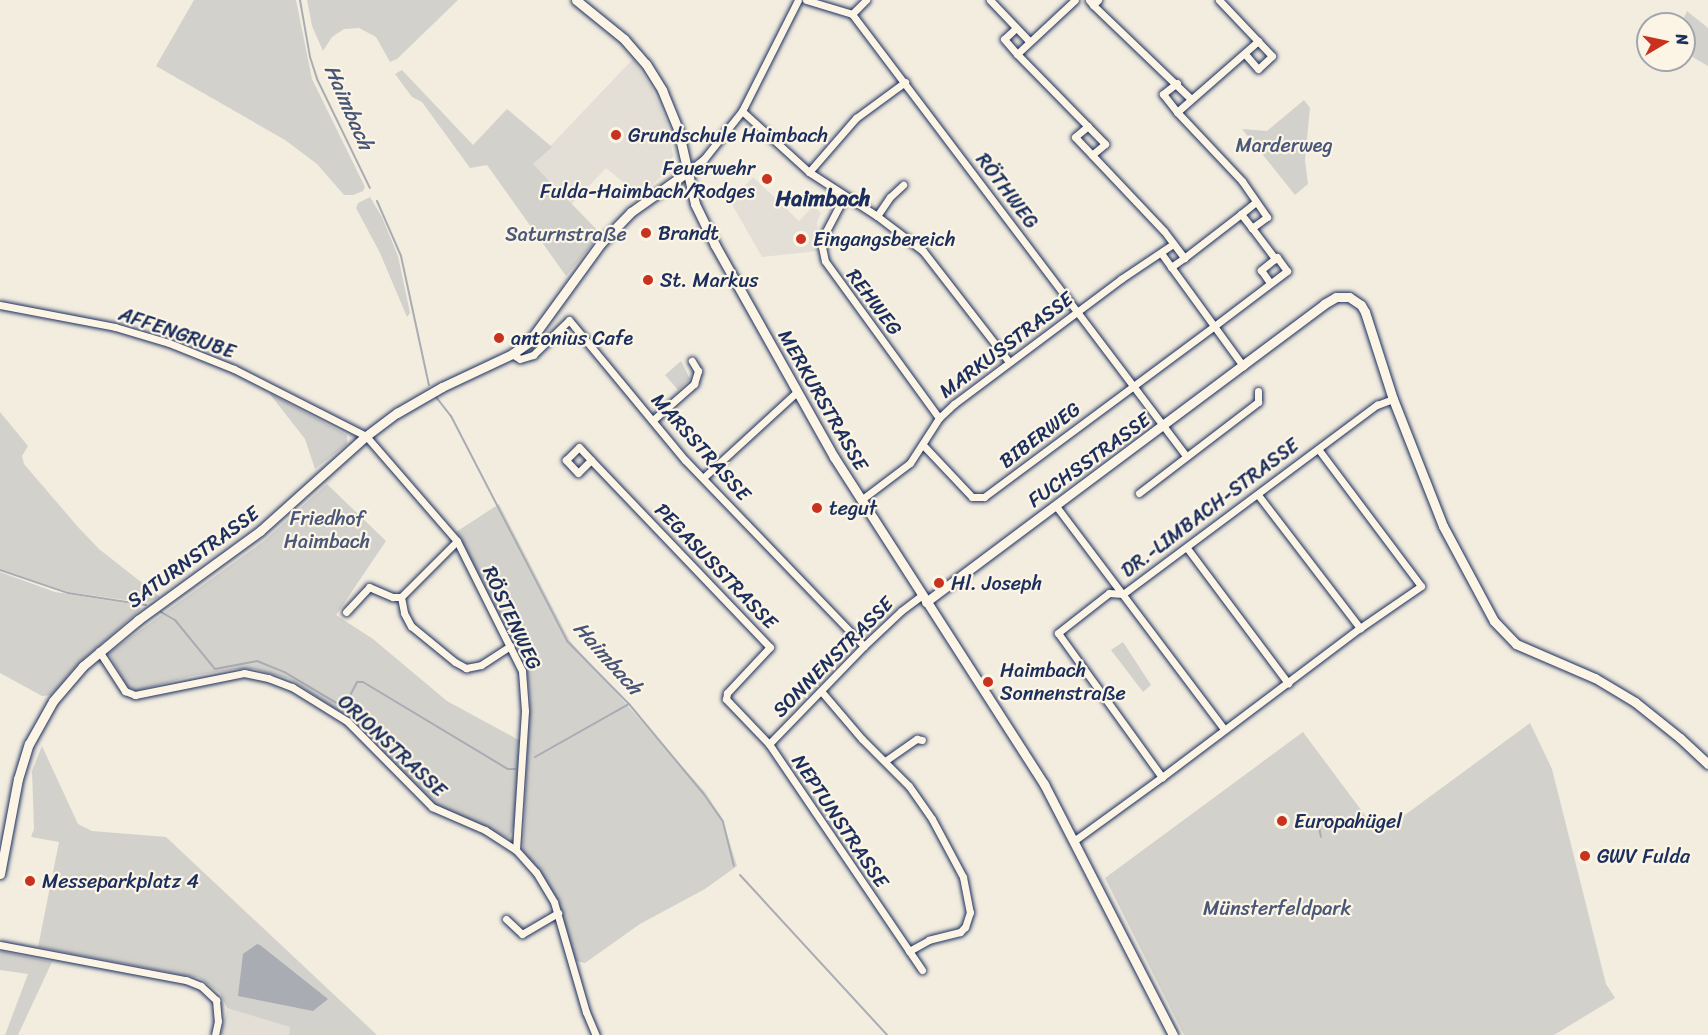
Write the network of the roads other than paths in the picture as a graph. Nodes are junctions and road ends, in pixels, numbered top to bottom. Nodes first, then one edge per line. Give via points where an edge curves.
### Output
1 (576, 0) edge
2 (798, 0) edge
3 (806, 0) edge
4 (866, 0) edge
5 (990, 0) edge
6 (1075, 0) edge
7 (1219, 0) edge
8 (1094, 2) edge
9 (852, 14) junction
10 (1016, 28) junction
11 (1029, 41) junction
12 (1258, 41) junction
13 (1017, 54) junction
14 (1245, 54) junction
15 (905, 82) junction
16 (1177, 84) junction
17 (1191, 99) junction
18 (742, 111) junction
19 (1177, 112) junction
20 (1088, 126) junction
21 (1092, 155) junction
22 (809, 172) junction
23 (687, 173) junction
24 (903, 185) dead end
25 (844, 196) junction
26 (1256, 202) junction
27 (1241, 214) junction
28 (878, 216) junction
29 (1252, 228) junction
30 (1173, 244) junction
31 (1161, 253) junction
32 (1184, 258) junction
33 (1275, 259) junction
34 (1171, 267) junction
35 (1270, 284) junction
36 (0, 305) edge
37 (1077, 312) junction
38 (1213, 327) junction
39 (512, 354) junction
40 (692, 362) dead end
41 (1009, 362) junction
42 (1243, 366) junction
43 (1132, 386) junction
44 (1258, 391) dead end
45 (796, 392) junction
46 (1393, 399) junction
47 (939, 418) junction
48 (653, 420) junction
49 (1163, 427) junction
50 (366, 436) junction
51 (923, 445) junction
52 (1318, 449) junction
53 (1186, 456) junction
54 (591, 460) dead end
55 (703, 478) junction
56 (1139, 493) dead end
57 (1258, 495) junction
58 (861, 500) junction
59 (1056, 506) junction
60 (457, 541) junction
61 (1187, 548) junction
62 (1123, 594) junction
63 (401, 597) junction
64 (924, 598) junction
65 (346, 612) dead end
66 (1360, 628) junction
67 (510, 646) junction
68 (864, 646) junction
69 (99, 651) junction
70 (1288, 683) junction
71 (821, 691) junction
72 (726, 696) joint
73 (1224, 729) junction
74 (922, 740) dead end
75 (769, 744) junction
76 (885, 761) junction
77 (1708, 764) edge
78 (1162, 777) junction
79 (1075, 840) junction
80 (516, 849) junction
81 (0, 874) edge
82 (558, 913) junction
83 (506, 919) dead end
84 (0, 945) edge
85 (909, 951) junction
86 (922, 970) dead end
87 (215, 1035) edge
88 (596, 1035) edge
89 (1173, 1035) edge

1 - 23 street, MERKURSTRASSE via 624,39 656,78 676,122
2 - 18 street
3 - 9 street
4 - 9 street
5 - 10 street
6 - 11 street
7 - 12 street
8 - 16 street
9 - 15 street, RÖTHWEG
10 - 11 street
10 - 13 street via 1005,39
11 - 13 street
12 - 14 street
12 - 14 street via 1272,56 1258,69
13 - 20 street
14 - 17 street
15 - 22 street via 856,118
15 - 37 street, RÖTHWEG
16 - 17 street
16 - 19 street via 1163,94
17 - 19 street
18 - 22 street
18 - 23 street
19 - 26 street via 1242,181
20 - 21 street via 1076,136
20 - 21 street via 1105,144
21 - 30 street
22 - 25 street
23 - 39 street, SATURNSTRASSE via 620,223 590,257 537,334
23 - 45 street, MERKURSTRASSE via 706,228
24 - 28 street
25 - 28 street
25 - 47 street, REHWEG via 824,235 825,261
26 - 27 street
26 - 29 street via 1267,217
27 - 29 street
27 - 32 street
28 - 41 street via 923,251
29 - 33 street
30 - 31 street, MARKUSSTRASSE
30 - 32 street
31 - 34 street
31 - 37 street, MARKUSSTRASSE
32 - 34 street
33 - 35 street via 1261,270
33 - 35 street via 1287,271
34 - 38 street
35 - 38 street, BIBERWEG
36 - 50 street, AFFENGRUBE via 116,327 184,348
37 - 41 street, MARKUSSTRASSE
37 - 43 street, RÖTHWEG
38 - 42 street
38 - 43 street, BIBERWEG
39 - 48 street, MARSSTRASSE via 520,359 533,355 569,320
39 - 50 street, SATURNSTRASSE via 411,404
40 - 48 street via 698,371 694,384
41 - 47 street, MARKUSSTRASSE
42 - 46 street, FUCHSSTRASSE via 1330,300 1349,297 1365,312
42 - 49 street, FUCHSSTRASSE
43 - 49 street, RÖTHWEG
43 - 51 street, BIBERWEG via 980,498 972,496
44 - 53 street via 1258,402
45 - 55 street
45 - 58 street, MERKURSTRASSE
46 - 52 street, DR.-LIMBACH-STRASSE via 1377,405
46 - 77 street via 1451,543 1501,631 1525,649 1623,694
47 - 51 street, MARKUSSTRASSE
48 - 55 street, MARSSTRASSE
49 - 53 street, RÖTHWEG
49 - 59 street, FUCHSSTRASSE
50 - 60 street, RÖSTENWEG
50 - 69 street, SATURNSTRASSE via 260,531
51 - 58 street, MARKUSSTRASSE via 904,470
52 - 57 street, DR.-LIMBACH-STRASSE
52 - 66 street, DR.-LIMBACH-STRASSE via 1421,586
53 - 56 street
54 - 72 street, PEGASUSSTRASSE via 770,647
55 - 68 street, MARSSTRASSE
57 - 61 street, DR.-LIMBACH-STRASSE
57 - 66 street
58 - 64 street, MERKURSTRASSE
59 - 62 street
59 - 64 street, FUCHSSTRASSE
60 - 63 street
60 - 67 street, RÖSTENWEG
61 - 62 street, DR.-LIMBACH-STRASSE
61 - 70 street
62 - 73 street
62 - 78 street, DR.-LIMBACH-STRASSE via 1109,593 1058,633
63 - 65 street via 369,587
63 - 67 street via 411,626 466,668 481,665
64 - 68 street, SONNENSTRASSE via 901,611
64 - 79 street, MERKURSTRASSE via 1020,745
66 - 70 street, DR.-LIMBACH-STRASSE
67 - 80 street, RÖSTENWEG via 522,671 526,693
68 - 71 street, SONNENSTRASSE
69 - 80 street, ORIONSTRASSE via 125,691 135,695 244,673 292,687 347,721 432,807 485,830
69 - 81 street, SATURNSTRASSE via 58,695 29,744 18,779
70 - 73 street, DR.-LIMBACH-STRASSE
71 - 75 street, SONNENSTRASSE
71 - 76 street
72 - 75 street, NEPTUNSTRASSE
73 - 78 street, DR.-LIMBACH-STRASSE
74 - 76 street via 917,739
75 - 85 street, NEPTUNSTRASSE
76 - 85 street via 933,819 952,852 969,897 970,912 960,932 928,940
78 - 79 street, DR.-LIMBACH-STRASSE
79 - 89 street, MERKURSTRASSE
80 - 82 street, ORIONSTRASSE via 536,872
82 - 83 street via 522,934
82 - 88 street, ORIONSTRASSE
84 - 87 street via 201,986 216,1000
85 - 86 street, NEPTUNSTRASSE

